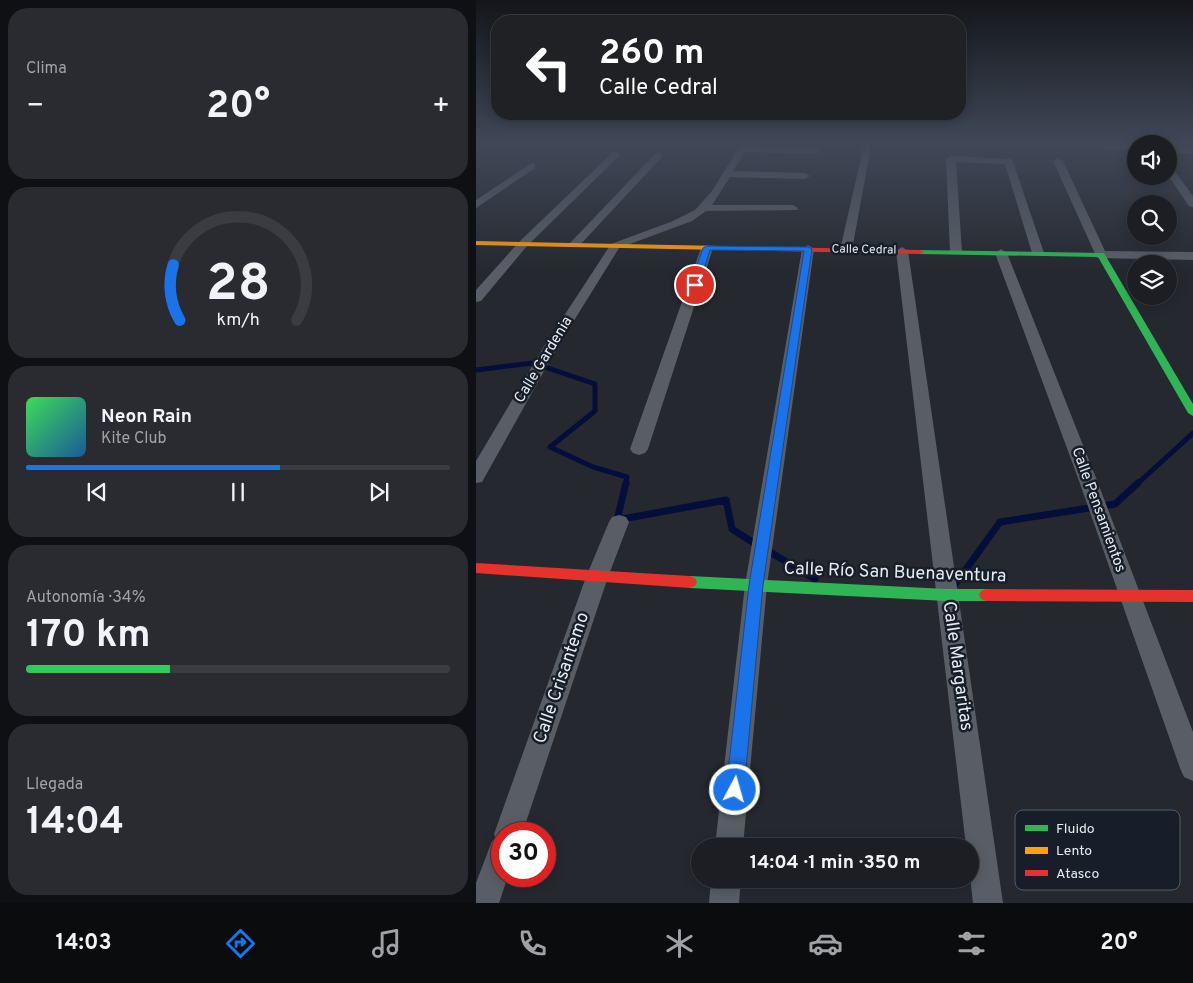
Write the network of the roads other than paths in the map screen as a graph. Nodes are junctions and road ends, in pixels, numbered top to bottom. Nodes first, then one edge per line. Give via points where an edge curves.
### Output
1 (503, 186) edge
2 (583, 186) edge
3 (630, 186) edge
4 (720, 186) edge
5 (860, 186) edge
6 (952, 186) edge
7 (1017, 186) edge
8 (1070, 186) edge
9 (1181, 186) edge
10 (1193, 204) edge
11 (476, 205) edge
12 (706, 208) junction
13 (793, 208) dead end
14 (476, 243) edge
15 (523, 244) junction
16 (574, 245) junction
17 (615, 246) junction
18 (707, 248) junction
19 (808, 249) junction
20 (846, 250) junction
21 (902, 251) junction
22 (956, 252) junction
23 (1001, 253) junction
24 (1038, 253) junction
25 (1101, 255) junction
26 (1193, 256) edge
27 (476, 298) edge
28 (1193, 413) edge
29 (639, 449) dead end
30 (476, 476) edge
31 (618, 522) dead end
32 (476, 568) edge
33 (758, 574) junction
34 (597, 577) junction
35 (946, 586) junction
36 (1130, 596) junction
37 (1193, 596) edge
38 (1193, 768) edge
39 (512, 822) edge
40 (731, 838) edge
41 (491, 883) edge
42 (725, 888) edge
43 (484, 903) edge
44 (724, 903) edge
45 (988, 903) edge

1 - 11 street
2 - 15 street
3 - 16 street
4 - 12 street
5 - 20 street
6 - 22 street
7 - 24 street
8 - 25 street
9 - 10 street
12 - 13 street
12 - 17 street via 685,220 632,237
14 - 15 street, Calle Cedral
15 - 16 street, Calle Cedral
15 - 27 street
16 - 17 street, Calle Cedral
17 - 18 street, Calle Cedral
17 - 30 street, Calle Gardenia via 550,348
18 - 19 street, Calle Cedral
18 - 29 street
19 - 20 street, Calle Cedral
19 - 33 street
20 - 21 street, Calle Cedral
21 - 22 street, Calle Cedral
21 - 35 street, Calle Margaritas
22 - 23 street, Calle Cedral
23 - 24 street, Calle Cedral
23 - 36 street, Calle Pensamientos
24 - 25 street, Calle Cedral
25 - 26 street, Calle Cedral
25 - 28 street
31 - 34 street, Calle Crisantemo
32 - 34 street, Calle Río San Buenaventura
33 - 34 street, Calle Río San Buenaventura
33 - 35 street, Calle Río San Buenaventura
33 - 40 street
34 - 39 street, Calle Crisantemo
35 - 36 street, Calle Río San Buenaventura
35 - 45 street, Calle Margaritas
36 - 37 street, Calle Río San Buenaventura
36 - 38 street, Calle Pensamientos
41 - 43 street
42 - 44 street

